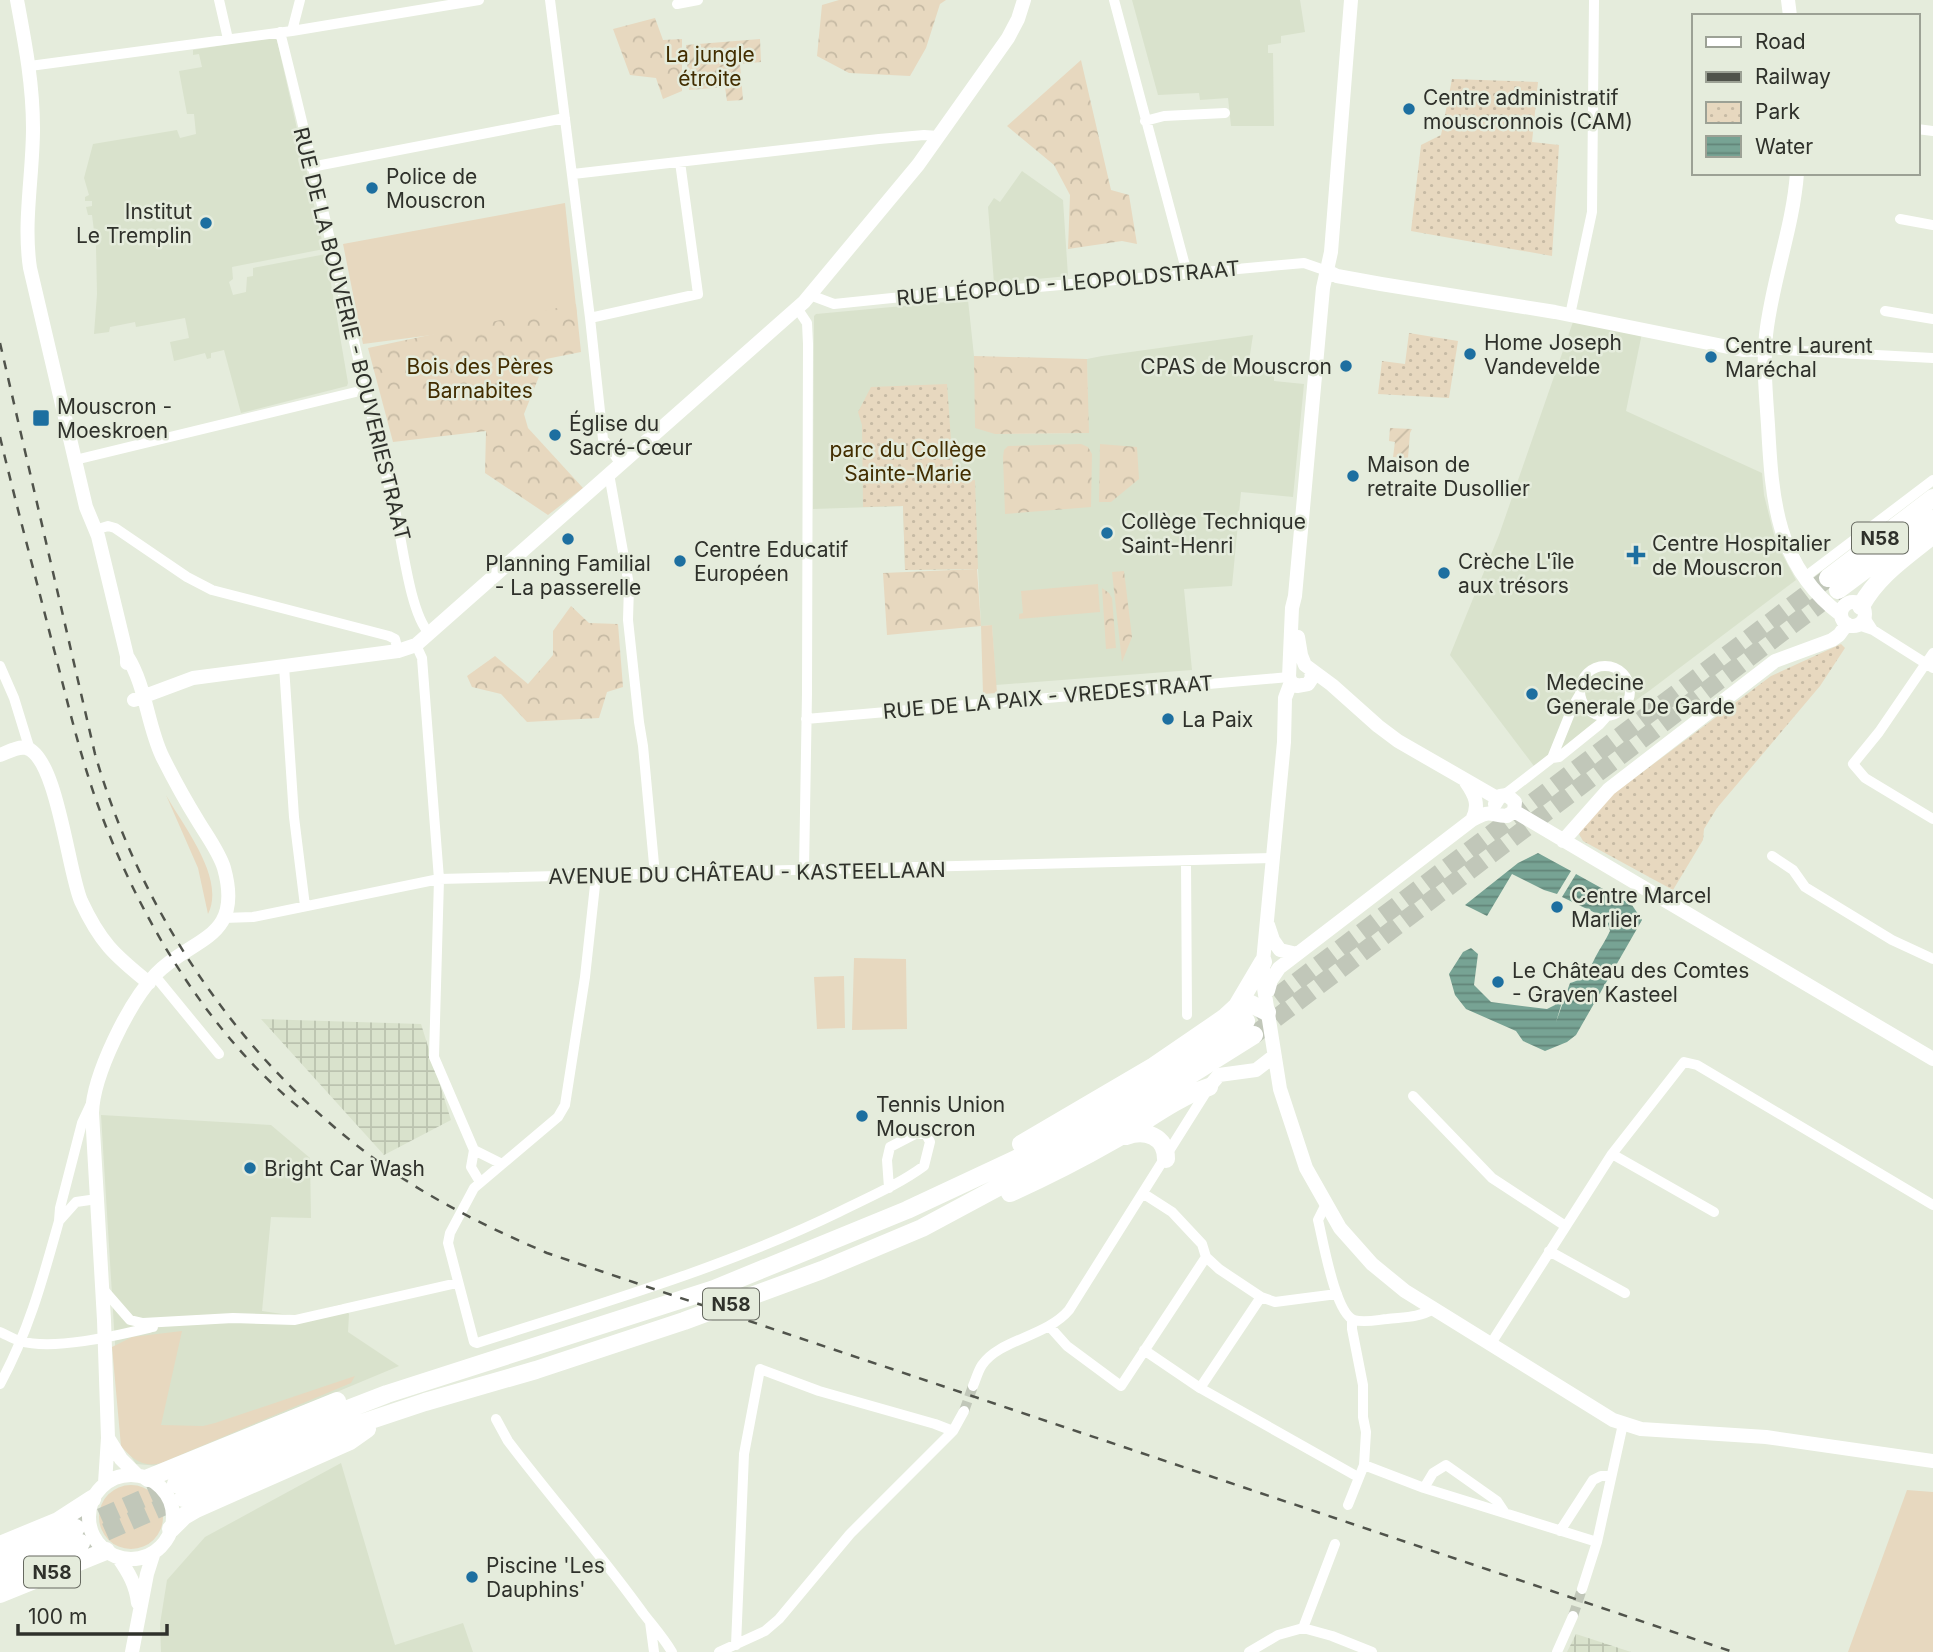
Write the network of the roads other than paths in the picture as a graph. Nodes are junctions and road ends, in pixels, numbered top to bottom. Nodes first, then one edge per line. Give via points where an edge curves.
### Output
1 (17, 0) edge
2 (219, 0) edge
3 (300, 0) edge
4 (479, 0) edge
5 (550, 0) edge
6 (695, 0) edge
7 (1024, 0) edge
8 (1114, 0) edge
9 (1351, 0) edge
10 (1594, 0) edge
11 (677, 4) dead end
12 (292, 31) junction
13 (280, 32) junction
14 (228, 39) junction
15 (30, 66) junction
16 (1225, 113) dead end
17 (565, 118) junction
18 (1146, 121) junction
19 (938, 136) junction
20 (680, 162) junction
21 (311, 167) junction
22 (573, 174) junction
23 (1797, 175) edge
24 (1900, 219) dead end
25 (1933, 225) edge
26 (1327, 271) junction
27 (1187, 273) junction
28 (810, 295) junction
29 (797, 308) junction
30 (1885, 311) dead end
31 (1570, 315) junction
32 (590, 318) junction
33 (1933, 319) edge
34 (1766, 349) junction
35 (1933, 358) edge
36 (364, 390) junction
37 (75, 460) junction
38 (621, 464) junction
39 (609, 474) junction
40 (1933, 480) edge
41 (1933, 498) edge
42 (1933, 519) edge
43 (95, 530) junction
44 (1933, 536) edge
45 (1805, 577) junction
46 (1295, 596) junction
47 (1846, 607) junction
48 (429, 633) junction
49 (416, 645) junction
50 (398, 651) junction
51 (1933, 653) edge
52 (0, 666) edge
53 (284, 666) junction
54 (1929, 666) edge
55 (1308, 668) junction
56 (1290, 676) junction
57 (1580, 694) junction
58 (139, 698) junction
59 (1608, 715) junction
60 (806, 719) junction
61 (1561, 739) junction
62 (1569, 748) junction
63 (30, 750) junction
64 (0, 755) edge
65 (1552, 758) junction
66 (1465, 781) junction
67 (1505, 804) junction
68 (1933, 819) edge
69 (1472, 820) junction
70 (1563, 841) junction
71 (1772, 856) dead end
72 (1273, 858) junction
73 (1186, 862) junction
74 (804, 871) junction
75 (654, 875) junction
76 (597, 876) junction
77 (439, 879) junction
78 (305, 906) junction
79 (223, 918) junction
80 (1268, 924) junction
81 (1297, 954) junction
82 (1933, 959) edge
83 (1263, 962) junction
84 (152, 979) junction
85 (1267, 1004) junction
86 (1187, 1015) dead end
87 (1246, 1020) junction
88 (219, 1054) dead end
89 (1274, 1056) junction
90 (1933, 1059) edge
91 (1277, 1076) junction
92 (1209, 1087) junction
93 (1413, 1096) dead end
94 (92, 1102) junction
95 (1116, 1139) junction
96 (474, 1150) junction
97 (1612, 1154) junction
98 (1166, 1159) junction
99 (502, 1164) junction
100 (480, 1182) junction
101 (889, 1188) junction
102 (1144, 1194) junction
103 (97, 1199) junction
104 (1933, 1205) edge
105 (1325, 1206) junction
106 (1714, 1212) dead end
107 (59, 1221) junction
108 (1564, 1225) junction
109 (922, 1228) junction
110 (1549, 1251) junction
111 (1206, 1257) junction
112 (457, 1283) junction
113 (103, 1289) junction
114 (1625, 1293) dead end
115 (1337, 1294) junction
116 (1261, 1297) junction
117 (1433, 1309) junction
118 (1352, 1319) junction
119 (170, 1322) junction
120 (1051, 1327) junction
121 (0, 1332) edge
122 (104, 1339) junction
123 (22, 1342) junction
124 (1490, 1345) junction
125 (1144, 1350) junction
126 (435, 1376) junction
127 (0, 1384) edge
128 (973, 1386) tunnel mouth
129 (1200, 1388) junction
130 (394, 1411) junction
131 (964, 1411) tunnel mouth
132 (496, 1419) dead end
133 (1623, 1424) junction
134 (953, 1431) junction
135 (108, 1438) junction
136 (1933, 1461) edge
137 (1364, 1465) junction
138 (142, 1476) junction
139 (1611, 1476) junction
140 (1358, 1477) junction
141 (105, 1483) junction
142 (1424, 1488) junction
143 (92, 1499) junction
144 (1348, 1505) dead end
145 (1505, 1513) junction
146 (171, 1529) junction
147 (1560, 1531) junction
148 (1597, 1542) junction
149 (1335, 1544) dead end
150 (0, 1545) edge
151 (154, 1552) junction
152 (112, 1554) junction
153 (0, 1561) edge
154 (0, 1578) edge
155 (1581, 1589) tunnel mouth
156 (0, 1594) edge
157 (139, 1615) junction
158 (1573, 1616) tunnel mouth
159 (650, 1622) junction
160 (1303, 1628) junction
161 (736, 1645) junction
162 (132, 1652) edge
163 (654, 1652) edge
164 (672, 1652) edge
165 (719, 1652) edge
166 (1249, 1652) edge
167 (1372, 1652) edge
168 (1557, 1652) edge

1 - 15 main road
2 - 14 street
3 - 12 street
4 - 12 street
5 - 17 street
6 - 11 street
7 - 19 main road via 1008,38
8 - 18 street
9 - 26 main road
10 - 31 street via 1592,212
12 - 13 street
13 - 14 street
13 - 21 street, RUE DE LA BOUVERIE - BOUVERIESTRAAT
14 - 15 street
15 - 37 main road via 30,268
16 - 18 street
17 - 21 street
17 - 22 street
18 - 27 street
19 - 20 street via 879,138
19 - 28 main road
20 - 22 street
20 - 32 street via 698,295
21 - 36 street, RUE DE LA BOUVERIE - BOUVERIESTRAAT
22 - 32 street
23 - 34 main road
24 - 25 street
26 - 27 street, RUE LÉOPOLD - LEOPOLDSTRAAT via 1304,263
26 - 31 main road
26 - 46 main road
27 - 28 street, RUE LÉOPOLD - LEOPOLDSTRAAT via 834,304
28 - 29 main road
29 - 38 main road
29 - 60 street via 807,323 808,344
30 - 33 street
31 - 34 main road via 1743,350
32 - 38 street via 603,439
34 - 35 street
34 - 45 main road via 1774,502 1784,540
36 - 37 street
36 - 48 street, RUE DE LA BOUVERIE - BOUVERIESTRAAT via 412,592
37 - 43 main road
38 - 39 main road
39 - 48 main road
39 - 75 street via 629,585 628,620
40 - 45 street
41 - 47 highway, N58
42 - 47 highway, N58
43 - 50 street via 116,528 212,590 389,636 395,639
43 - 58 main road via 127,656 136,670
44 - 47 highway
45 - 47 main road
46 - 55 main road via 1299,647
46 - 56 main road
47 - 54 street
47 - 70 main road via 1839,635 1775,661 1609,789
48 - 49 main road
49 - 50 main road
49 - 77 street via 422,658
50 - 53 main road
51 - 54 street
52 - 63 street
53 - 58 main road via 187,680
53 - 78 street
54 - 68 street via 1853,764 1865,778
55 - 56 main road via 1297,664
55 - 56 main road via 1312,678 1304,686 1297,686
55 - 66 main road via 1398,741
56 - 60 street, RUE DE LA PAIX - VREDESTRAAT
56 - 72 main road
57 - 59 street via 1591,711
57 - 59 street via 1583,678 1593,669 1608,666 1620,670 1629,683 1629,696 1623,708
57 - 61 street
58 - 79 main road via 145,740 154,761 176,785 222,865
59 - 62 street
60 - 74 street
61 - 62 street
61 - 65 street
62 - 65 street
63 - 64 main road via 19,748
63 - 84 main road via 50,781 74,883 86,912 112,953
65 - 67 street via 1523,781
66 - 67 main road
66 - 69 main road via 1477,799
67 - 69 main road
67 - 70 main road
69 - 81 main road
70 - 90 main road
71 - 82 street via 1793,870 1805,887 1892,940
72 - 73 street, AVENUE DU CHÂTEAU - KASTEELLAAN
72 - 80 main road
73 - 74 street, AVENUE DU CHÂTEAU - KASTEELLAAN
73 - 86 street
74 - 75 street, AVENUE DU CHÂTEAU - KASTEELLAAN
75 - 76 street, AVENUE DU CHÂTEAU - KASTEELLAAN
76 - 77 street, AVENUE DU CHÂTEAU - KASTEELLAAN
76 - 99 street via 565,1105 558,1117
77 - 78 street, AVENUE DU CHÂTEAU - KASTEELLAAN
77 - 96 street via 434,1057
78 - 79 street, AVENUE DU CHÂTEAU - KASTEELLAAN
79 - 84 main road via 212,934
80 - 81 main road via 1280,950
80 - 83 main road
81 - 85 main road via 1274,974
83 - 85 main road
83 - 87 highway
84 - 88 street
84 - 94 main road via 110,1050
85 - 87 highway via 1251,1004
85 - 89 main road
87 - 109 highway, N58 via 1088,1139
87 - 126 highway, N58 via 1214,1026 980,1168 964,1184 714,1289
89 - 91 main road
89 - 92 main road via 1256,1070 1219,1075
91 - 92 main road
91 - 105 main road via 1306,1168
92 - 95 highway via 1191,1093
92 - 98 street
93 - 108 street via 1492,1178
94 - 103 main road
94 - 107 street via 82,1123
95 - 98 highway via 1149,1133 1166,1150
95 - 109 highway via 1051,1175
96 - 99 street
96 - 100 street via 471,1167
97 - 104 street via 1685,1062
97 - 106 street
97 - 108 street
98 - 102 street
99 - 100 street
100 - 112 street via 449,1238
101 - 101 street via 924,1166 930,1142 926,1134 915,1134 890,1147
101 - 112 street via 775,1242 477,1343
102 - 111 street via 1172,1212 1202,1244
102 - 120 street via 1069,1310
103 - 107 street via 76,1202
103 - 113 main road
105 - 115 street via 1318,1220
105 - 117 main road via 1373,1265
107 - 123 street
108 - 110 street
109 - 130 highway, N58 via 684,1321
110 - 114 street
110 - 124 street
111 - 116 street
111 - 125 street
112 - 119 street via 295,1320
113 - 119 street via 130,1320
113 - 122 main road
115 - 116 street via 1275,1302
115 - 118 street
116 - 129 street
117 - 118 street via 1424,1315
117 - 124 main road
118 - 137 street via 1363,1385
119 - 122 street
120 - 125 street via 1067,1346 1121,1386
120 - 128 street via 996,1352 983,1364
121 - 123 street
122 - 123 street
122 - 135 main road
123 - 127 street
124 - 133 main road
125 - 129 street
126 - 130 highway, N58 via 343,1411 180,1491
126 - 138 highway, N58 via 380,1386
129 - 140 street
130 - 146 highway, N58 via 350,1441 190,1512
131 - 134 street
132 - 159 street via 532,1473
133 - 136 main road via 1766,1437
133 - 139 street
134 - 161 street via 850,1534 779,1619
134 - 161 street via 760,1369 744,1454
135 - 138 main road via 121,1459
135 - 141 main road
137 - 140 street
137 - 142 street
138 - 141 main road via 125,1475
138 - 146 main road via 169,1499
139 - 147 street via 1593,1480
139 - 148 street
140 - 144 street
141 - 143 main road
142 - 145 street
142 - 145 street via 1433,1473 1446,1465 1497,1501
143 - 150 highway, N58 via 58,1521
143 - 152 main road via 89,1527 95,1540
145 - 147 street
146 - 151 main road
147 - 148 street
148 - 155 street
149 - 160 street
151 - 152 main road via 137,1559
151 - 157 main road
152 - 156 highway, N58
152 - 157 main road via 131,1576
153 - 154 highway, N58 via 78,1535
157 - 162 main road
158 - 168 street
159 - 163 street
159 - 164 street
160 - 166 street via 1278,1635
160 - 167 street
161 - 165 street

